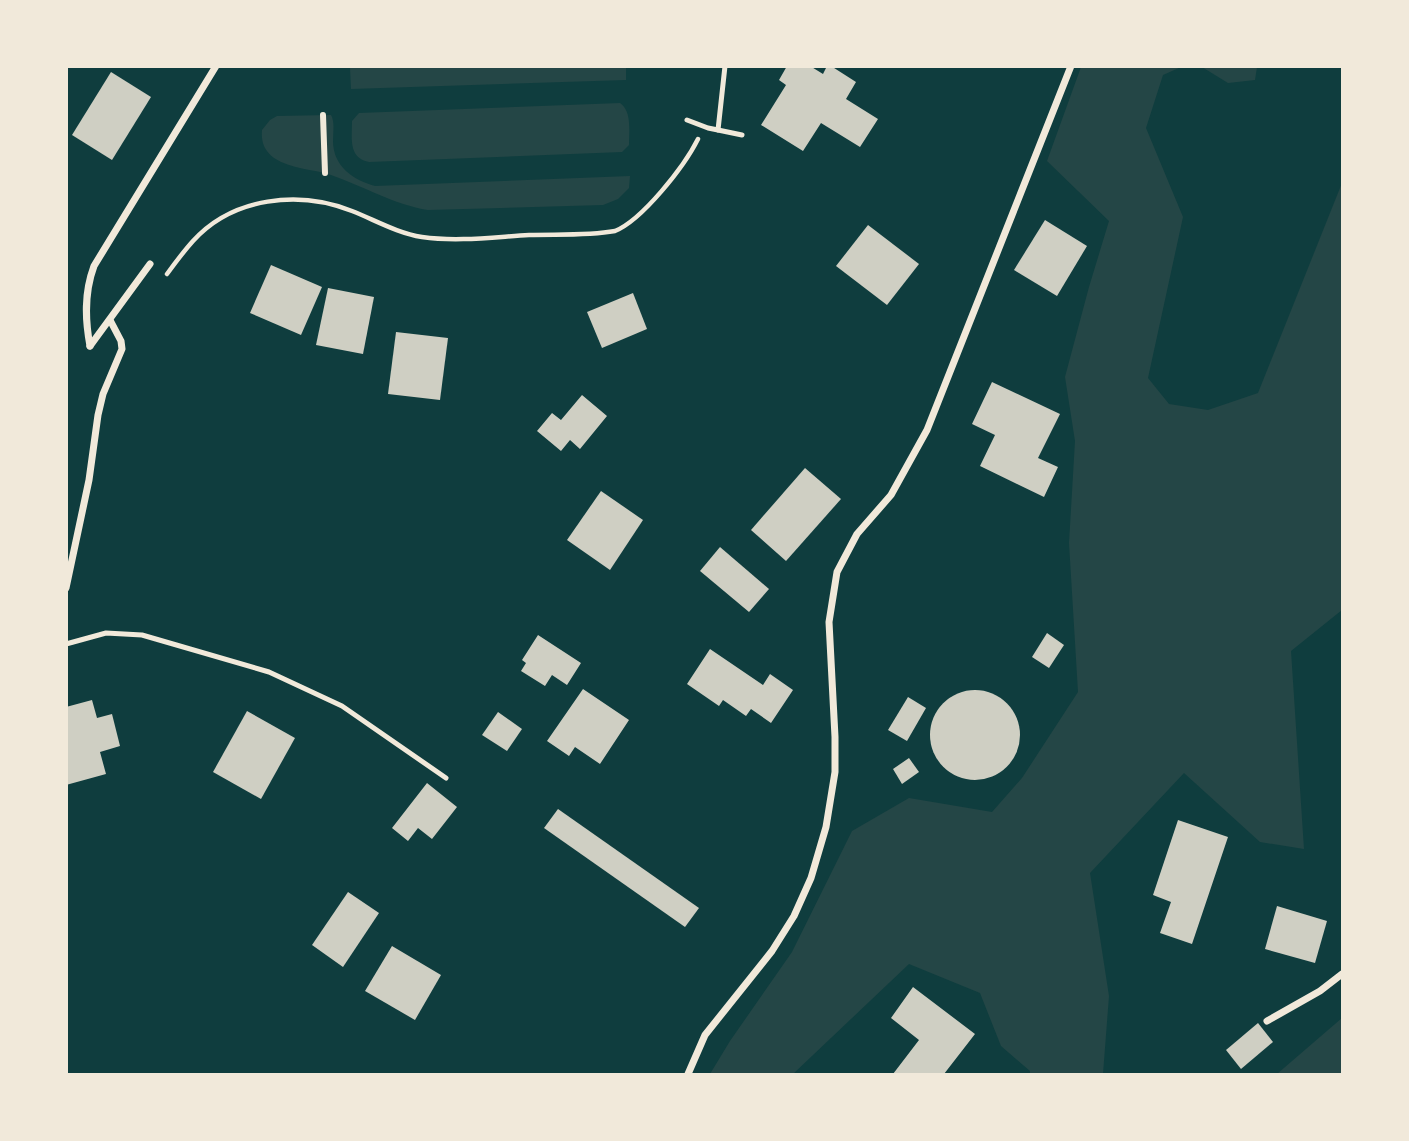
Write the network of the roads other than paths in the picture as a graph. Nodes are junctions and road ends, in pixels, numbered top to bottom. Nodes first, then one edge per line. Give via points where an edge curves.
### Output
1 (216, 66) edge
2 (725, 66) edge
3 (1071, 66) edge
4 (323, 115) dead end
5 (687, 120) dead end
6 (718, 130) junction
7 (742, 135) dead end
8 (325, 173) dead end
9 (150, 264) dead end
10 (110, 320) junction
11 (66, 588) edge
12 (66, 644) edge
13 (446, 778) dead end
14 (1342, 974) edge
15 (1267, 1021) dead end
16 (688, 1074) edge

1 - 10 street via 94,266 85,316 90,346
2 - 6 lane
3 - 16 street via 927,429 891,495 853,540 837,572 828,622 835,772 811,878 776,945 705,1034
4 - 8 street
5 - 6 lane
6 - 7 lane
9 - 10 street
10 - 11 street via 122,349 98,415
12 - 13 lane via 93,635 129,634 269,672 342,706
14 - 15 street

